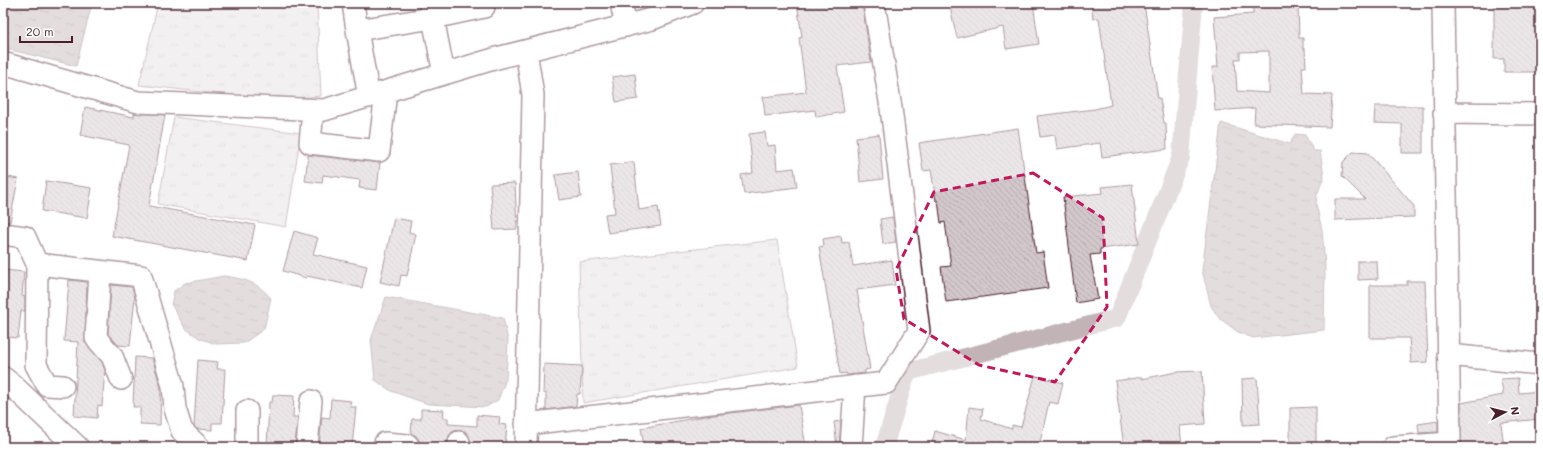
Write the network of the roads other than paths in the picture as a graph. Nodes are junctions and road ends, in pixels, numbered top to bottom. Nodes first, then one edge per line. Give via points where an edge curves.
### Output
1 (353, 3) edge
2 (483, 3) edge
3 (622, 3) edge
4 (693, 3) edge
5 (874, 3) edge
6 (1442, 3) edge
7 (431, 10) edge
8 (626, 26) junction
9 (357, 30) junction
10 (526, 51) junction
11 (3, 63) edge
12 (444, 74) junction
13 (378, 94) junction
14 (313, 110) junction
15 (1444, 113) junction
16 (1540, 114) edge
17 (3, 234) edge
18 (37, 264) junction
19 (100, 272) junction
20 (1448, 355) junction
21 (1540, 364) edge
22 (3, 378) edge
23 (121, 379) dead end
24 (63, 386) dead end
25 (855, 386) junction
26 (311, 401) dead end
27 (247, 411) dead end
28 (526, 424) junction
29 (408, 445) dead end
30 (77, 447) edge
31 (199, 447) edge
32 (247, 447) edge
33 (307, 447) edge
34 (385, 447) edge
35 (526, 447) edge
36 (851, 447) edge
37 (1393, 447) edge

1 - 9 street
2 - 7 street via 484,6
3 - 8 street
4 - 8 street
5 - 25 street via 891,108 919,331 886,383
6 - 15 street
7 - 9 street
7 - 12 street
8 - 10 street
9 - 13 street
10 - 12 street
10 - 28 street via 533,95
11 - 14 street via 138,102
12 - 13 street
13 - 14 street via 324,110
13 - 14 street via 380,151 310,143
15 - 16 street
15 - 20 street
17 - 18 street via 25,236
18 - 19 street
18 - 24 street via 36,366 47,386
19 - 23 street via 96,338 112,356
19 - 31 street via 141,276 173,386 175,409 182,431
20 - 21 street
20 - 37 street via 1450,443
22 - 30 street
25 - 28 street
25 - 36 street
26 - 33 street
27 - 32 street
28 - 35 street
29 - 34 street via 385,443

